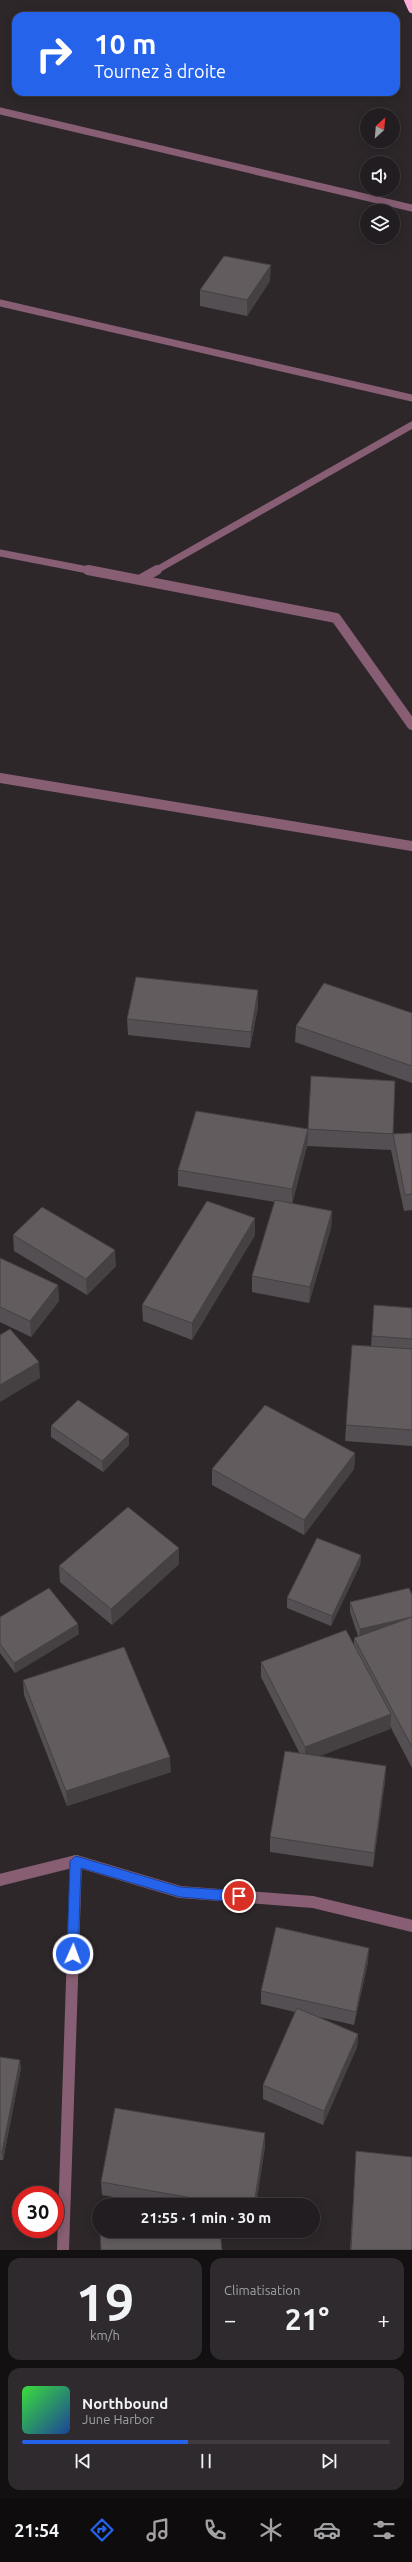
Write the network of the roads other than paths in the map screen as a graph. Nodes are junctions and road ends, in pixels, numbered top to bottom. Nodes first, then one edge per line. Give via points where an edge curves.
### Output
1 (408, 0) edge
2 (412, 9) edge
3 (0, 111) edge
4 (412, 208) edge
5 (0, 303) edge
6 (412, 398) edge
7 (412, 425) edge
8 (0, 553) edge
9 (141, 579) junction
10 (412, 725) edge
11 (0, 778) edge
12 (412, 846) edge
13 (76, 1861) junction
14 (0, 1880) edge
15 (412, 1926) edge
16 (63, 2250) edge

1 - 2 highway
3 - 4 street
5 - 6 street
7 - 9 street
8 - 9 street
9 - 10 street via 336,618
11 - 12 street
13 - 14 street
13 - 15 street via 180,1892 313,1902
13 - 16 street

